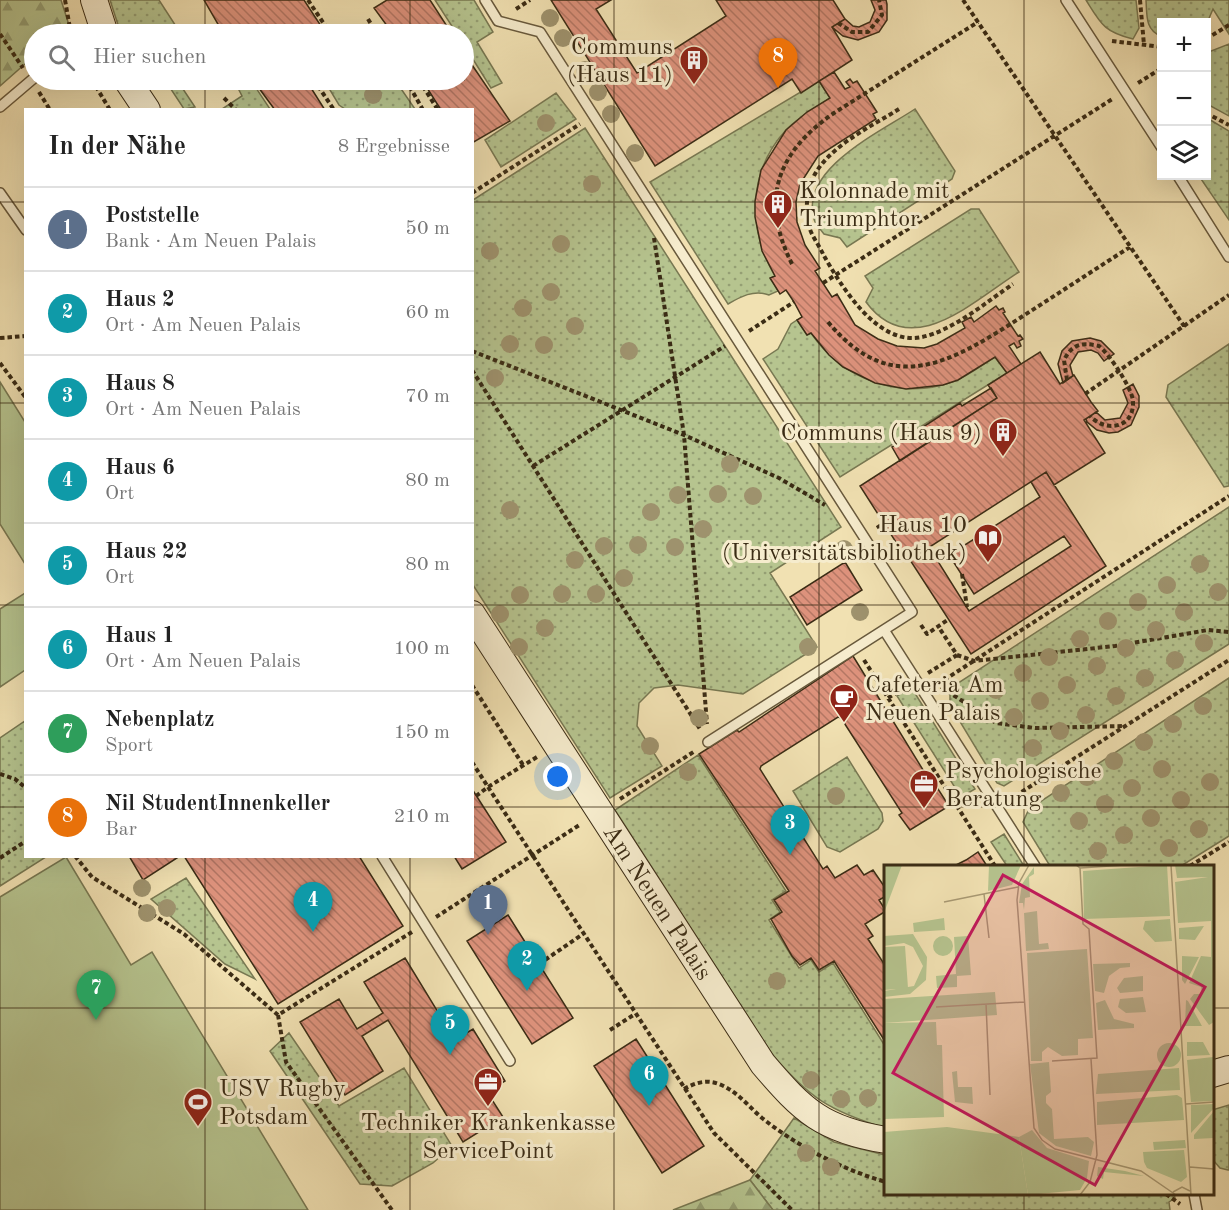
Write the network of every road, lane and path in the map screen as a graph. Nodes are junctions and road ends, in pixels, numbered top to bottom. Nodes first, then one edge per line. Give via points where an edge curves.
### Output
1 (65, 0) edge
2 (308, 0) edge
3 (485, 0) edge
4 (879, 0) edge
5 (963, 0) edge
6 (1066, 0) edge
7 (1140, 0) edge
8 (368, 19) dead end
9 (978, 22) junction
10 (838, 23) dead end
11 (69, 24) edge
12 (324, 24) edge
13 (371, 24) edge
14 (1229, 25) edge
15 (0, 34) edge
16 (1211, 36) edge
17 (1091, 38) junction
18 (1144, 45) junction
19 (1157, 47) edge
20 (24, 67) edge
21 (24, 87) edge
22 (98, 90) edge
23 (134, 90) edge
24 (321, 90) edge
25 (412, 90) edge
26 (425, 90) edge
27 (224, 98) dead end
28 (1107, 103) dead end
29 (0, 107) edge
30 (109, 108) edge
31 (146, 108) edge
32 (234, 108) edge
33 (333, 108) edge
34 (422, 108) edge
35 (437, 108) edge
36 (899, 109) dead end
37 (594, 115) junction
38 (1211, 116) edge
39 (1229, 125) edge
40 (1054, 136) junction
41 (1157, 142) edge
42 (1181, 180) edge
43 (474, 192) edge
44 (0, 193) edge
45 (24, 227) edge
46 (667, 229) junction
47 (1130, 247) junction
48 (1229, 257) edge
49 (792, 264) dead end
50 (835, 276) junction
51 (823, 283) dead end
52 (1013, 284) dead end
53 (1229, 295) edge
54 (794, 302) dead end
55 (828, 322) dead end
56 (1184, 326) junction
57 (24, 336) edge
58 (0, 338) edge
59 (736, 338) junction
60 (474, 352) edge
61 (0, 363) edge
62 (1118, 372) junction
63 (474, 373) edge
64 (675, 377) junction
65 (1067, 380) dead end
66 (1085, 394) dead end
67 (24, 395) edge
68 (621, 411) junction
69 (1090, 416) dead end
70 (684, 435) junction
71 (533, 466) junction
72 (1228, 499) edge
73 (844, 505) junction
74 (962, 574) dead end
75 (967, 607) dead end
76 (912, 612) junction
77 (474, 617) edge
78 (949, 619) dead end
79 (938, 626) junction
80 (884, 630) junction
81 (1229, 632) edge
82 (856, 648) junction
83 (957, 655) junction
84 (1229, 660) edge
85 (974, 661) junction
86 (917, 681) junction
87 (937, 685) junction
88 (474, 688) edge
89 (925, 693) junction
90 (888, 698) junction
91 (1125, 726) junction
92 (708, 742) junction
93 (557, 745) junction
94 (474, 765) edge
95 (523, 765) junction
96 (0, 774) edge
97 (24, 786) edge
98 (488, 787) junction
99 (476, 796) dead end
100 (997, 807) junction
101 (600, 812) junction
102 (24, 842) edge
103 (1229, 842) edge
104 (532, 855) junction
105 (0, 858) edge
106 (77, 858) edge
107 (382, 858) edge
108 (994, 865) edge
109 (1034, 865) edge
110 (1193, 865) edge
111 (424, 924) junction
112 (583, 934) junction
113 (539, 964) dead end
114 (635, 1014) junction
115 (278, 1015) junction
116 (610, 1030) dead end
117 (510, 1061) dead end
118 (1229, 1070) edge
119 (1214, 1074) edge
120 (684, 1089) junction
121 (884, 1140) edge
122 (884, 1182) edge
123 (1194, 1195) edge
124 (392, 1210) edge
125 (792, 1210) edge
126 (1197, 1210) edge

1 - 11 path
2 - 12 path
3 - 37 lane via 498,21 540,32
4 - 10 path via 882,15 868,32 852,32
5 - 9 path
6 - 17 lane
7 - 18 path
8 - 13 path
9 - 40 path
9 - 49 path via 834,113 796,145 780,175 775,204 779,234
14 - 16 path
15 - 20 path
17 - 18 path
17 - 41 lane
18 - 19 path
21 - 29 lane
22 - 30 path
23 - 31 street
24 - 33 path
25 - 34 path
26 - 35 path
27 - 32 path
28 - 40 path
36 - 50 path via 840,148 824,162 810,183 806,202 809,227
37 - 43 path
37 - 46 lane
38 - 39 path
40 - 47 path
40 - 50 path
42 - 48 lane
44 - 45 lane
46 - 59 lane
46 - 64 path via 652,239
47 - 55 path via 972,349 937,364 901,366 874,360 848,344
47 - 56 path
50 - 51 path
50 - 52 path via 858,308 878,326 899,335 922,338 954,323
53 - 56 path
54 - 59 path
56 - 62 path
57 - 58 path
59 - 64 path
59 - 73 lane
60 - 68 path
61 - 67 path
62 - 65 path via 1099,346 1082,343 1071,348 1064,360
62 - 66 path
62 - 69 path via 1133,398 1132,413 1124,423 1111,427
63 - 71 path
64 - 68 path
64 - 70 path
68 - 70 path
68 - 71 path
70 - 73 path via 779,478 821,505
70 - 92 path
71 - 92 path
72 - 85 path
73 - 76 lane
74 - 75 path
76 - 79 path via 927,634
76 - 80 lane
77 - 93 street, Am Neuen Palais
78 - 79 path
79 - 83 path
80 - 82 lane
80 - 86 lane
81 - 85 path via 1208,630 1115,646
82 - 90 path
82 - 92 lane
83 - 85 path
83 - 86 path
84 - 91 path
85 - 87 path
86 - 89 lane
86 - 90 path
87 - 89 path
87 - 91 path via 996,723 1035,728
88 - 95 path
89 - 100 lane
90 - 108 path
91 - 100 path
92 - 101 path
93 - 95 path
93 - 101 street, Am Neuen Palais
94 - 98 path
95 - 98 path
96 - 97 path via 15,778
98 - 99 path
98 - 104 path
100 - 109 lane
101 - 104 path
101 - 121 street, Am Neuen Palais via 763,1064 797,1104 830,1126
102 - 105 path
103 - 110 path
104 - 111 path
104 - 112 path
106 - 115 path via 92,877 184,934
107 - 111 lane
111 - 115 path
111 - 117 lane
112 - 113 path
112 - 114 path
114 - 116 path
114 - 120 path
115 - 124 path via 286,1062
118 - 119 street
120 - 122 path via 707,1081 719,1084 801,1144 844,1167
120 - 125 path via 714,1133
123 - 126 lane

